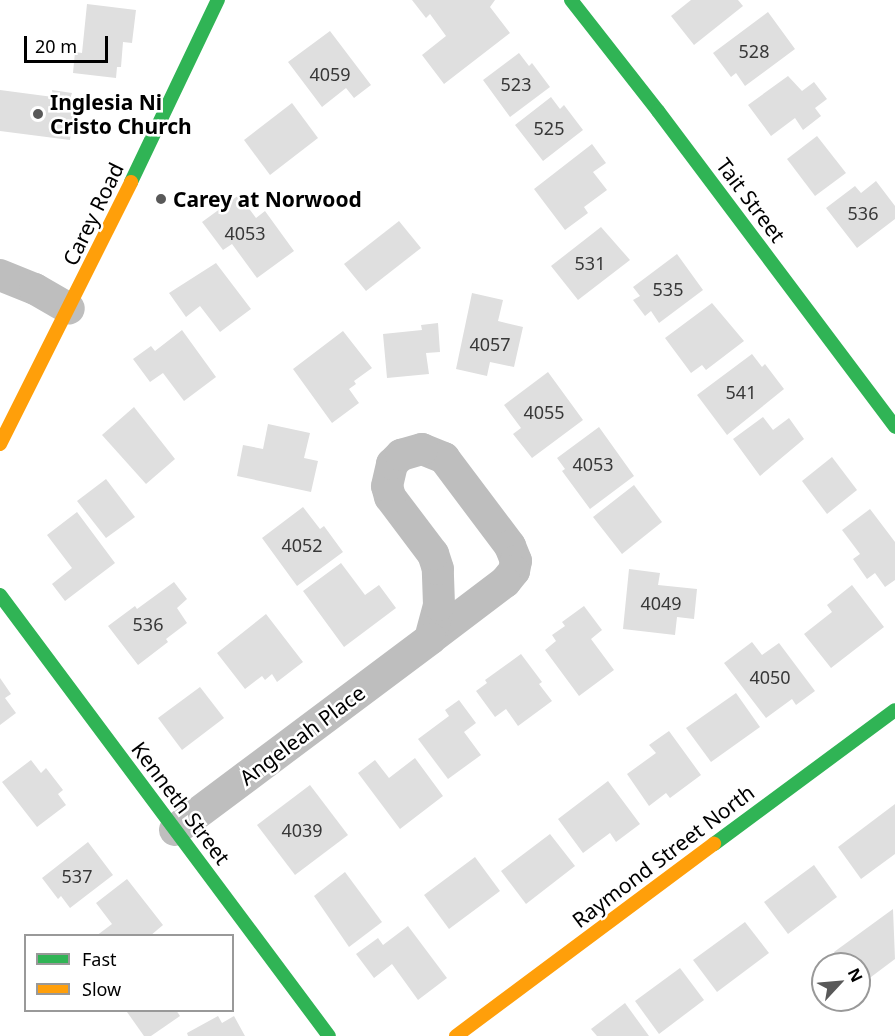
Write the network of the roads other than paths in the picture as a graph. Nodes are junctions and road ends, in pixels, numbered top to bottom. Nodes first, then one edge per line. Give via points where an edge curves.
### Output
1 (218, 0) edge
2 (571, 0) edge
3 (0, 275) edge
4 (69, 309) junction
5 (895, 427) edge
6 (0, 444) edge
7 (0, 595) edge
8 (430, 639) junction
9 (895, 710) edge
10 (175, 830) junction
11 (329, 1036) edge
12 (456, 1036) edge

1 - 4 street, Carey Road
2 - 5 street, Tait Street
3 - 4 street
4 - 6 street, Carey Road
7 - 10 street, Kenneth Street
8 - 8 street, Angeleah Place via 505,582 516,561 510,546 444,458 422,449 401,455 392,464 387,486 390,497 433,554 438,568 439,606
8 - 10 street, Angeleah Place
9 - 12 street, Raymond Street North
10 - 11 street, Kenneth Street

